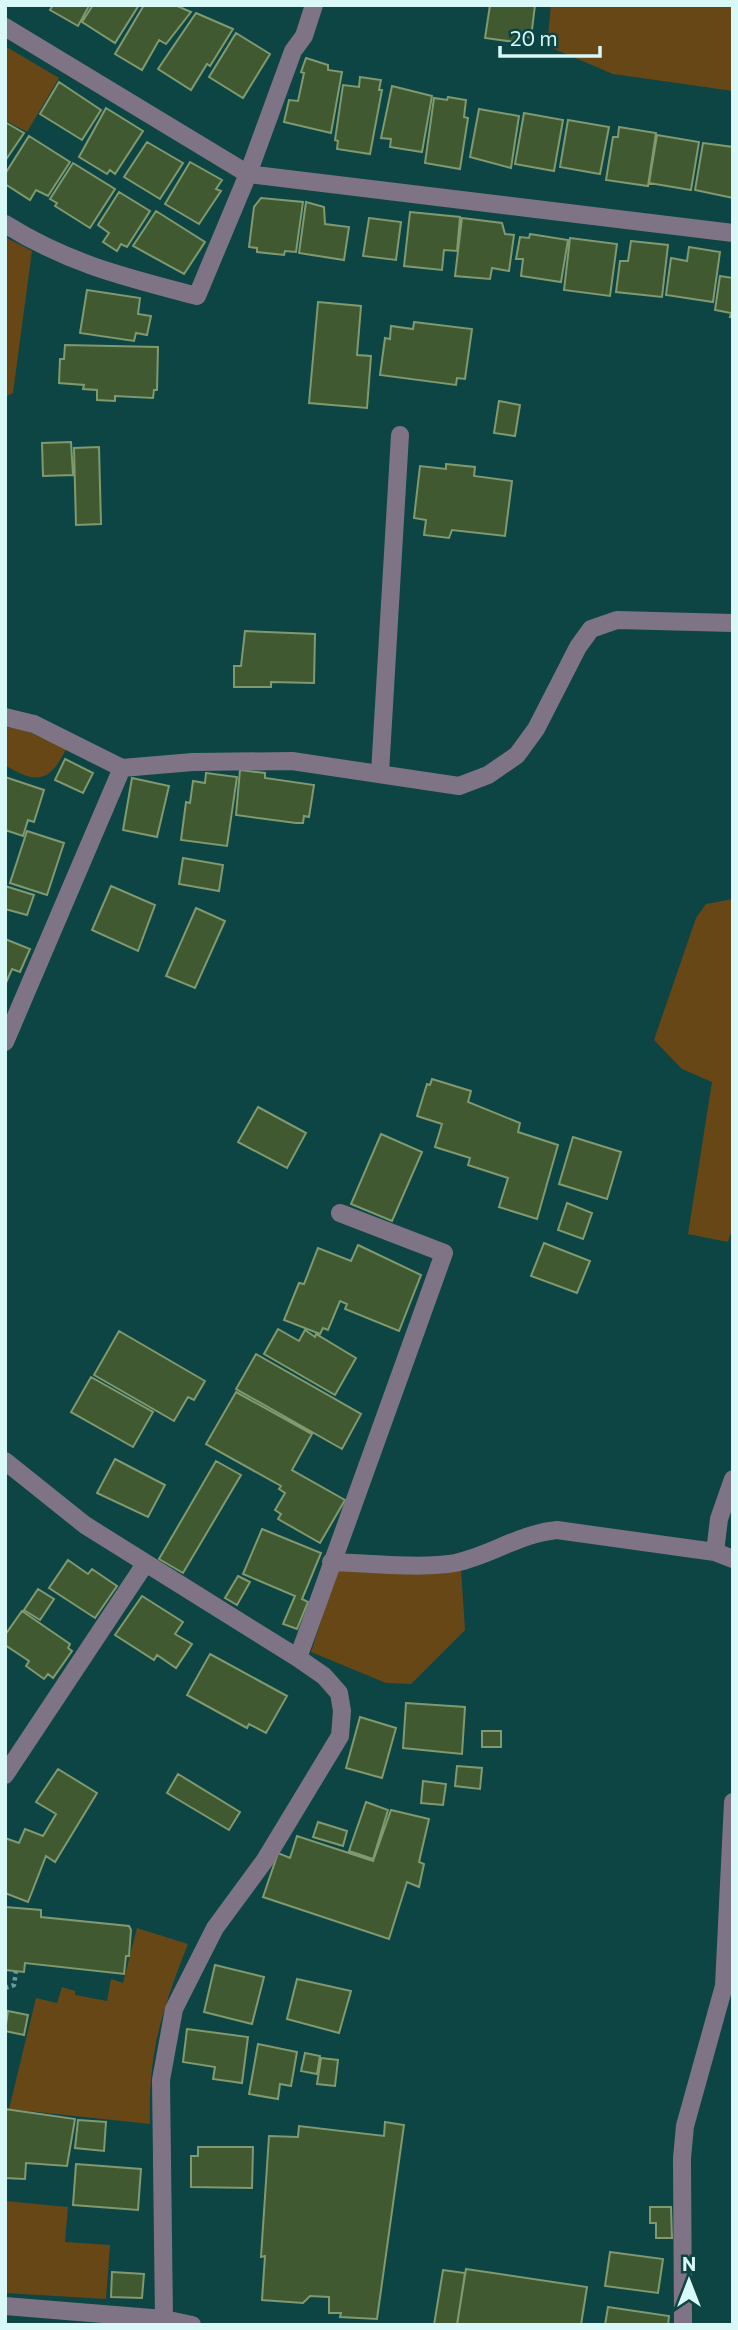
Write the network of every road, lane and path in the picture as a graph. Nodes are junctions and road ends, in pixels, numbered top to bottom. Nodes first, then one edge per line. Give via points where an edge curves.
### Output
1 (314, 5) edge
2 (5, 27) edge
3 (248, 174) junction
4 (5, 223) edge
5 (733, 233) edge
6 (401, 436) dead end
7 (733, 623) edge
8 (5, 717) edge
9 (122, 768) junction
10 (380, 773) junction
11 (5, 1042) edge
12 (340, 1213) dead end
13 (5, 1461) edge
14 (733, 1479) edge
15 (715, 1552) junction
16 (733, 1559) edge
17 (331, 1562) junction
18 (145, 1564) junction
19 (298, 1658) junction
20 (5, 1775) edge
21 (733, 1802) edge
22 (731, 1896) edge
23 (16, 1971) dead end
24 (5, 1988) edge
25 (5, 2306) edge
26 (164, 2319) junction
27 (192, 2325) edge
28 (683, 2325) edge

1 - 3 street
2 - 3 street
3 - 4 street via 197,296 95,270
3 - 5 street
6 - 10 street
7 - 10 street via 617,620 591,629 536,729 517,755 488,775 460,786
8 - 9 street via 34,724
9 - 10 street via 292,761
9 - 11 street
12 - 17 street via 444,1253
13 - 18 street via 85,1525
14 - 15 street via 719,1519
15 - 16 street
15 - 17 street via 557,1530 534,1532 452,1563
17 - 19 street
18 - 19 street
18 - 20 street
19 - 26 street via 339,1693 340,1736 264,1860 215,1928 174,2010 161,2080
21 - 22 street
22 - 28 street via 724,1986 685,2126
23 - 24 path via 14,1985
25 - 26 street
26 - 27 street

